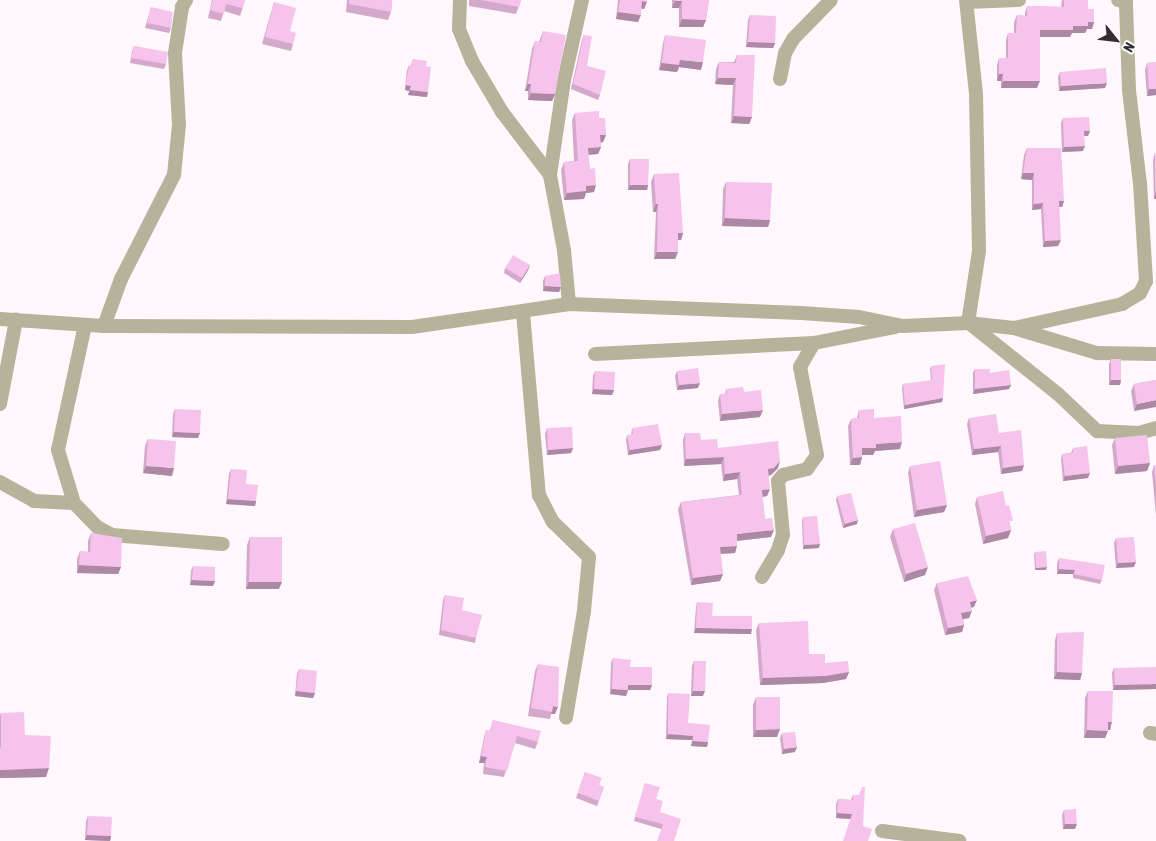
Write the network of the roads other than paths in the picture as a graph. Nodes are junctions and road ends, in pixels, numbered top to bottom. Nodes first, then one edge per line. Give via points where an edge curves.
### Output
1 (186, 0) edge
2 (460, 0) edge
3 (582, 0) edge
4 (831, 0) edge
5 (1019, 0) edge
6 (1118, 0) edge
7 (966, 1) edge
8 (780, 79) dead end
9 (550, 175) junction
10 (569, 304) junction
11 (523, 312) junction
12 (0, 319) edge
13 (16, 320) junction
14 (968, 323) junction
15 (85, 325) junction
16 (104, 326) junction
17 (903, 326) junction
18 (1014, 328) junction
19 (814, 343) junction
20 (595, 354) dead end
21 (1156, 354) edge
22 (0, 404) edge
23 (1156, 428) edge
24 (0, 482) edge
25 (74, 503) junction
26 (223, 544) dead end
27 (762, 577) dead end
28 (566, 717) dead end
29 (882, 831) dead end
30 (959, 841) edge

1 - 16 street via 175,53 179,125 174,175 121,279
2 - 9 street via 459,29 472,62 502,112
3 - 9 street via 564,80
4 - 8 street via 793,39 785,53
5 - 7 street
6 - 18 street via 1126,2 1129,90 1140,184 1146,281 1140,293 1122,304
7 - 14 street via 976,94 979,251
9 - 10 street via 564,250
10 - 11 street
10 - 17 street via 801,313 858,317
11 - 16 street via 412,326
11 - 28 street via 539,495 553,522 588,557 584,611
12 - 13 street
13 - 15 street
13 - 22 street
14 - 17 street
14 - 18 street
14 - 23 street via 1058,394 1097,431 1139,433
15 - 16 street
15 - 25 street via 58,450
17 - 19 street
18 - 21 street via 1097,353
19 - 20 street
19 - 27 street via 800,367 817,455 807,469 783,475 778,481 783,534 778,550
24 - 25 street via 34,501
25 - 26 street via 92,523 112,534
29 - 30 street

